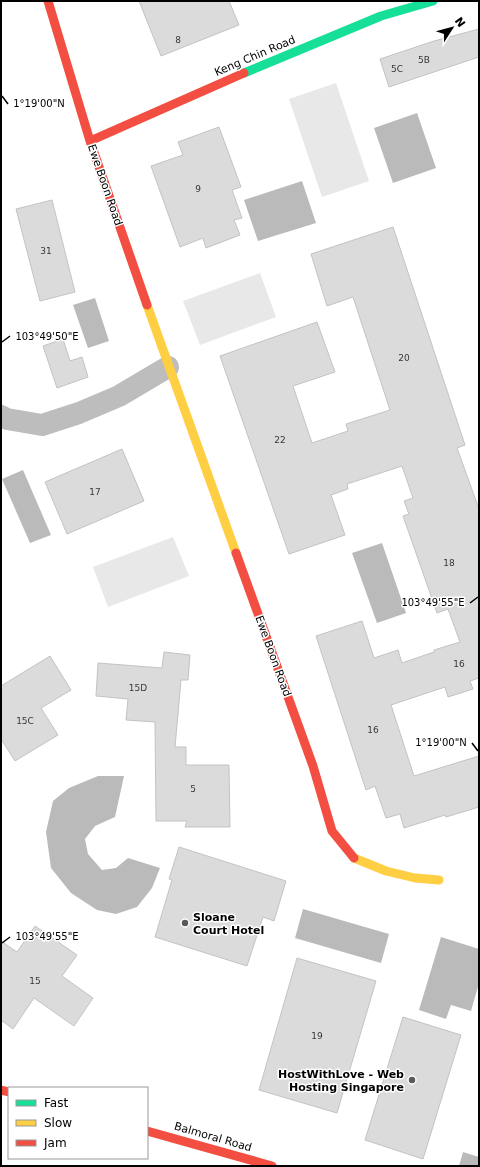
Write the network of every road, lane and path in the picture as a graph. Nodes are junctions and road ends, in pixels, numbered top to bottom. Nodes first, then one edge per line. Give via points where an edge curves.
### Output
1 (48, 1) edge
2 (433, 1) edge
3 (90, 141) junction
4 (168, 367) junction
5 (1, 416) edge
6 (439, 880) dead end
7 (148, 1131) edge
8 (272, 1166) edge

1 - 3 street, Ewe Boon Road
2 - 3 street, Keng Chin Road via 381,16
3 - 4 street, Ewe Boon Road
4 - 5 street via 119,396 42,425
4 - 6 street, Ewe Boon Road via 313,766 332,831 354,858 386,871 415,878
7 - 8 street, Balmoral Road

